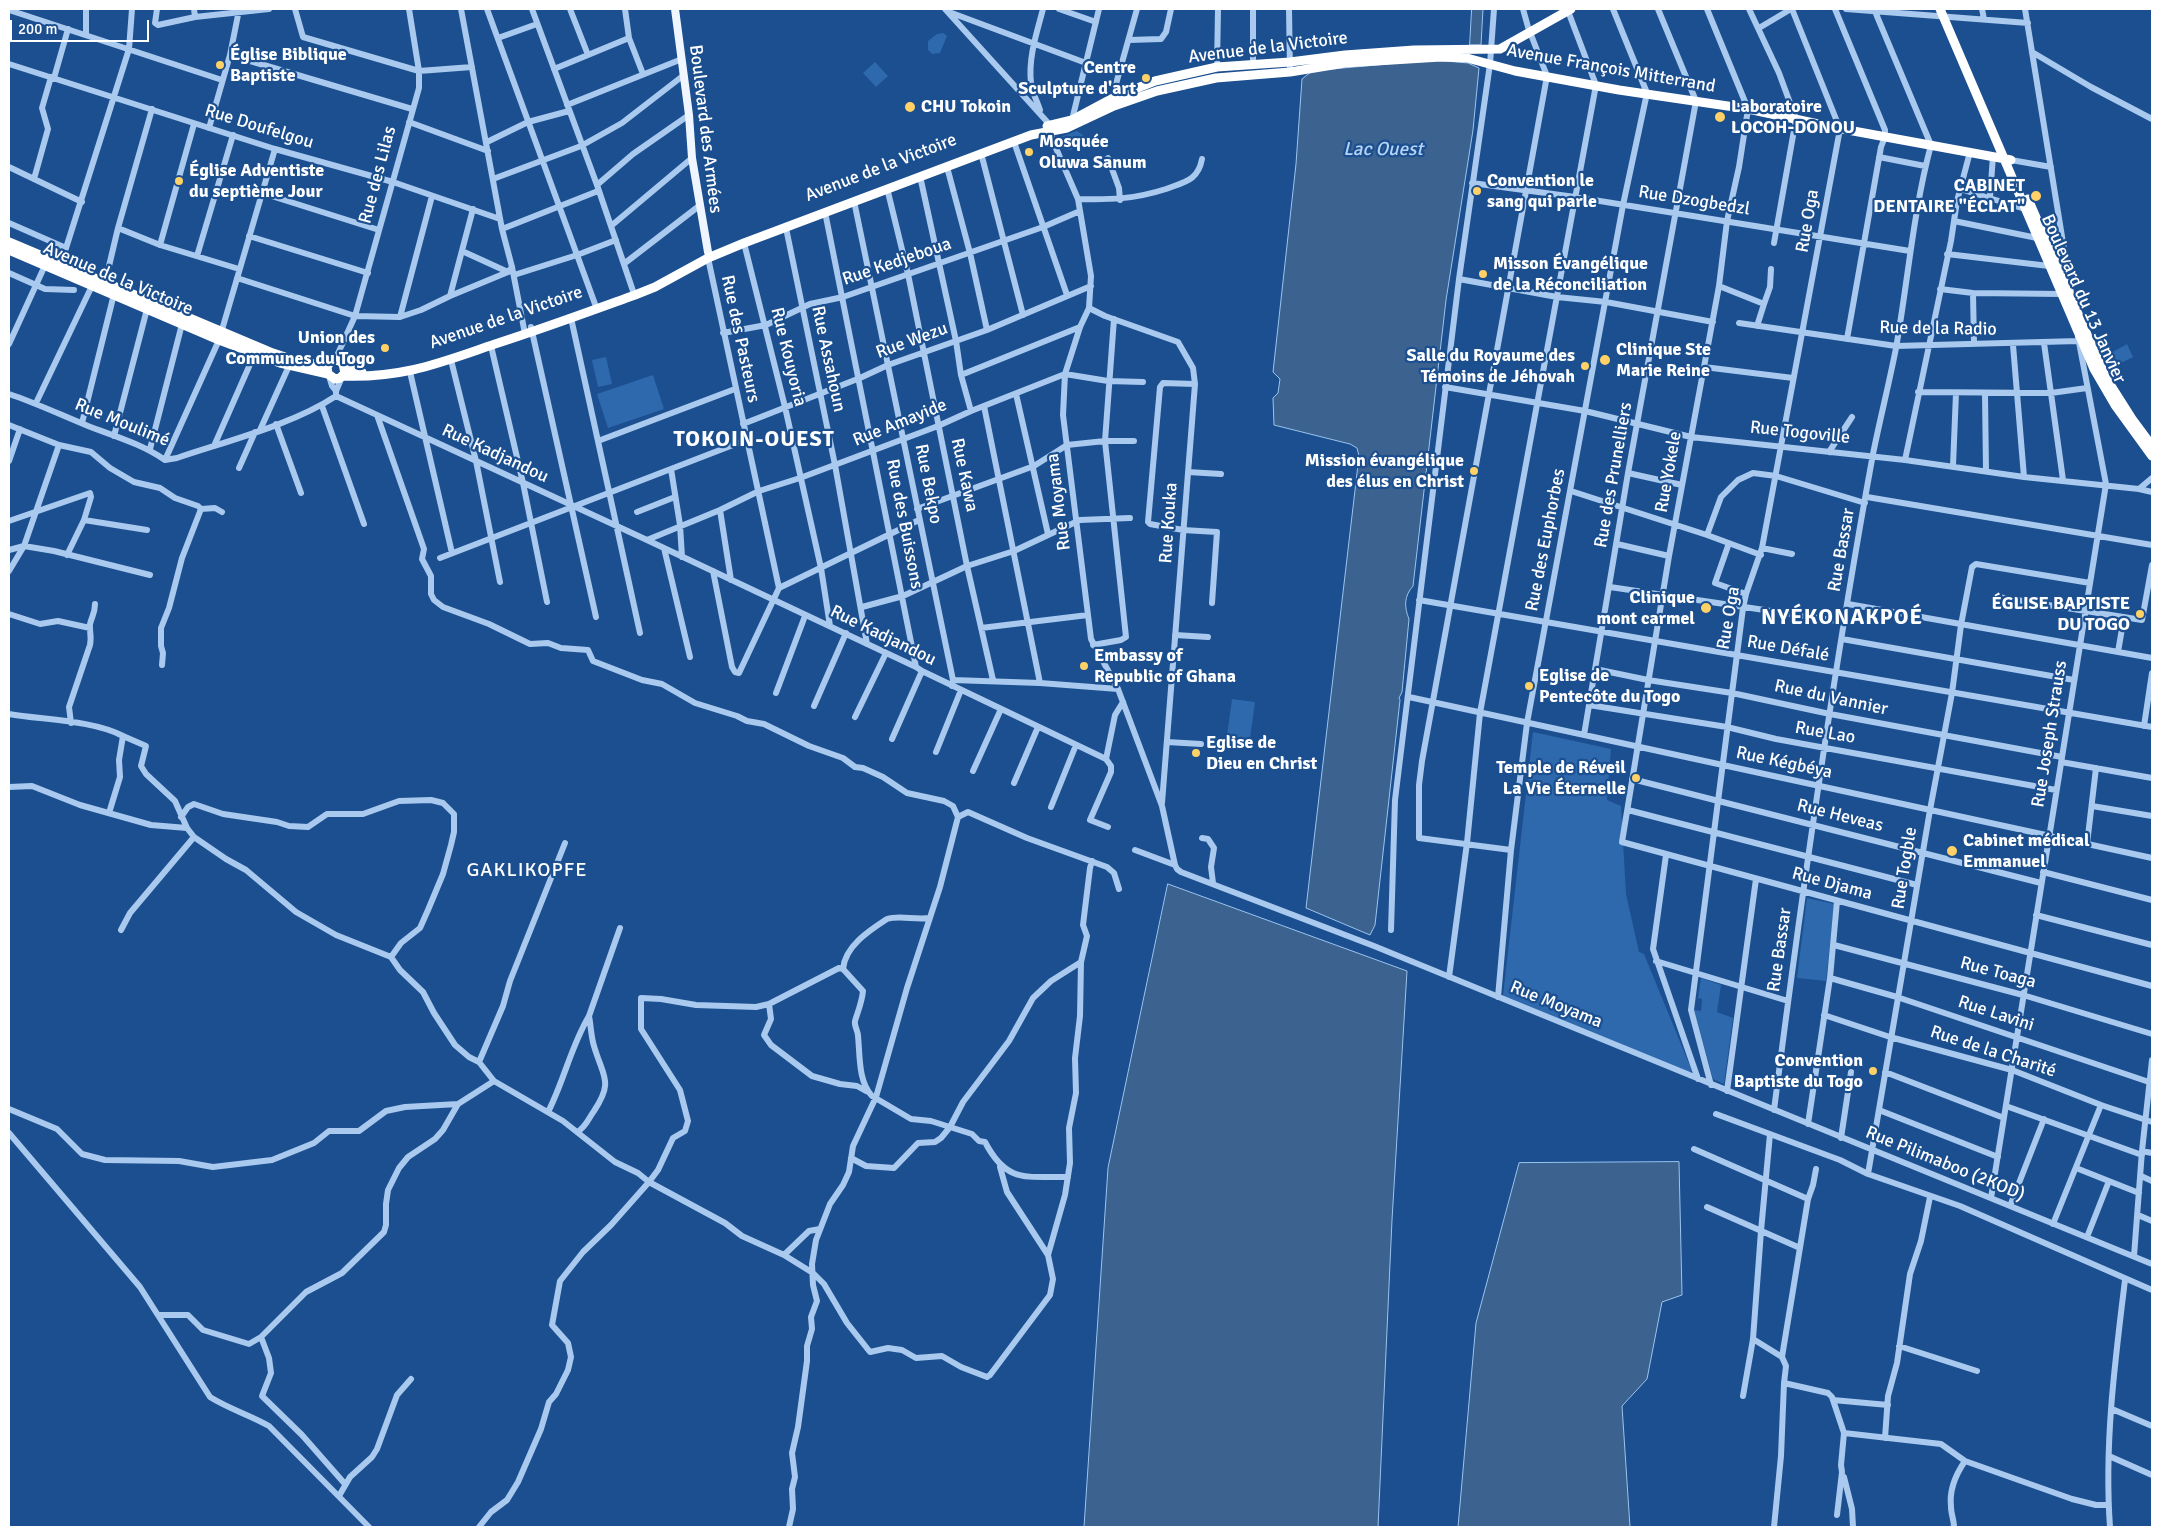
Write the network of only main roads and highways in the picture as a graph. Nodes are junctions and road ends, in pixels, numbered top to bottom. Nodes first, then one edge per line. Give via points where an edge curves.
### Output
1 (675, 9) edge
2 (1566, 11) edge
3 (1945, 13) edge
4 (1467, 54) junction
5 (1290, 67) junction
6 (1070, 124) junction
7 (1051, 128) junction
8 (2008, 160) junction
9 (946, 165) junction
10 (9, 242) edge
11 (9, 250) edge
12 (708, 255) junction
13 (46, 262) junction
14 (60, 268) junction
15 (528, 331) junction
16 (221, 336) junction
17 (342, 368) junction
18 (328, 372) junction
19 (2152, 443) edge
20 (2152, 456) edge

1 - 12 main road, Boulevard des Armées via 692,158
2 - 4 highway via 1500,49
3 - 8 highway, Boulevard du 13 Janvier
4 - 5 highway, Avenue de la Victoire via 1345,55
4 - 8 highway, Avenue François Mitterrand via 1486,63 1547,76 1748,109
5 - 6 highway via 1181,85
5 - 6 highway, Avenue de la Victoire via 1253,64 1217,67 1156,81 1115,97
6 - 7 highway, Avenue de la Victoire
7 - 9 highway, Avenue de la Victoire
7 - 9 highway, Avenue de la Victoire
8 - 19 highway, Boulevard du 13 Janvier via 2110,386
8 - 20 highway, Boulevard du 13 Janvier via 2078,337 2109,396
9 - 12 highway, Avenue de la Victoire
9 - 12 highway, Avenue de la Victoire
10 - 13 highway, Avenue de la Victoire
11 - 13 highway, Avenue de la Victoire
12 - 15 highway, Avenue de la Victoire via 650,284
12 - 15 highway, Avenue de la Victoire via 655,287
13 - 14 highway, Avenue de la Victoire
14 - 16 highway, Avenue de la Victoire via 105,283
14 - 16 highway, Avenue de la Victoire via 146,309
15 - 17 highway, Avenue de la Victoire via 409,367 362,372
15 - 17 highway, Avenue de la Victoire via 410,372 370,376
16 - 18 highway, Avenue de la Victoire
16 - 18 highway, Avenue de la Victoire via 289,366
17 - 18 highway via 335,379
17 - 18 highway via 332,361

